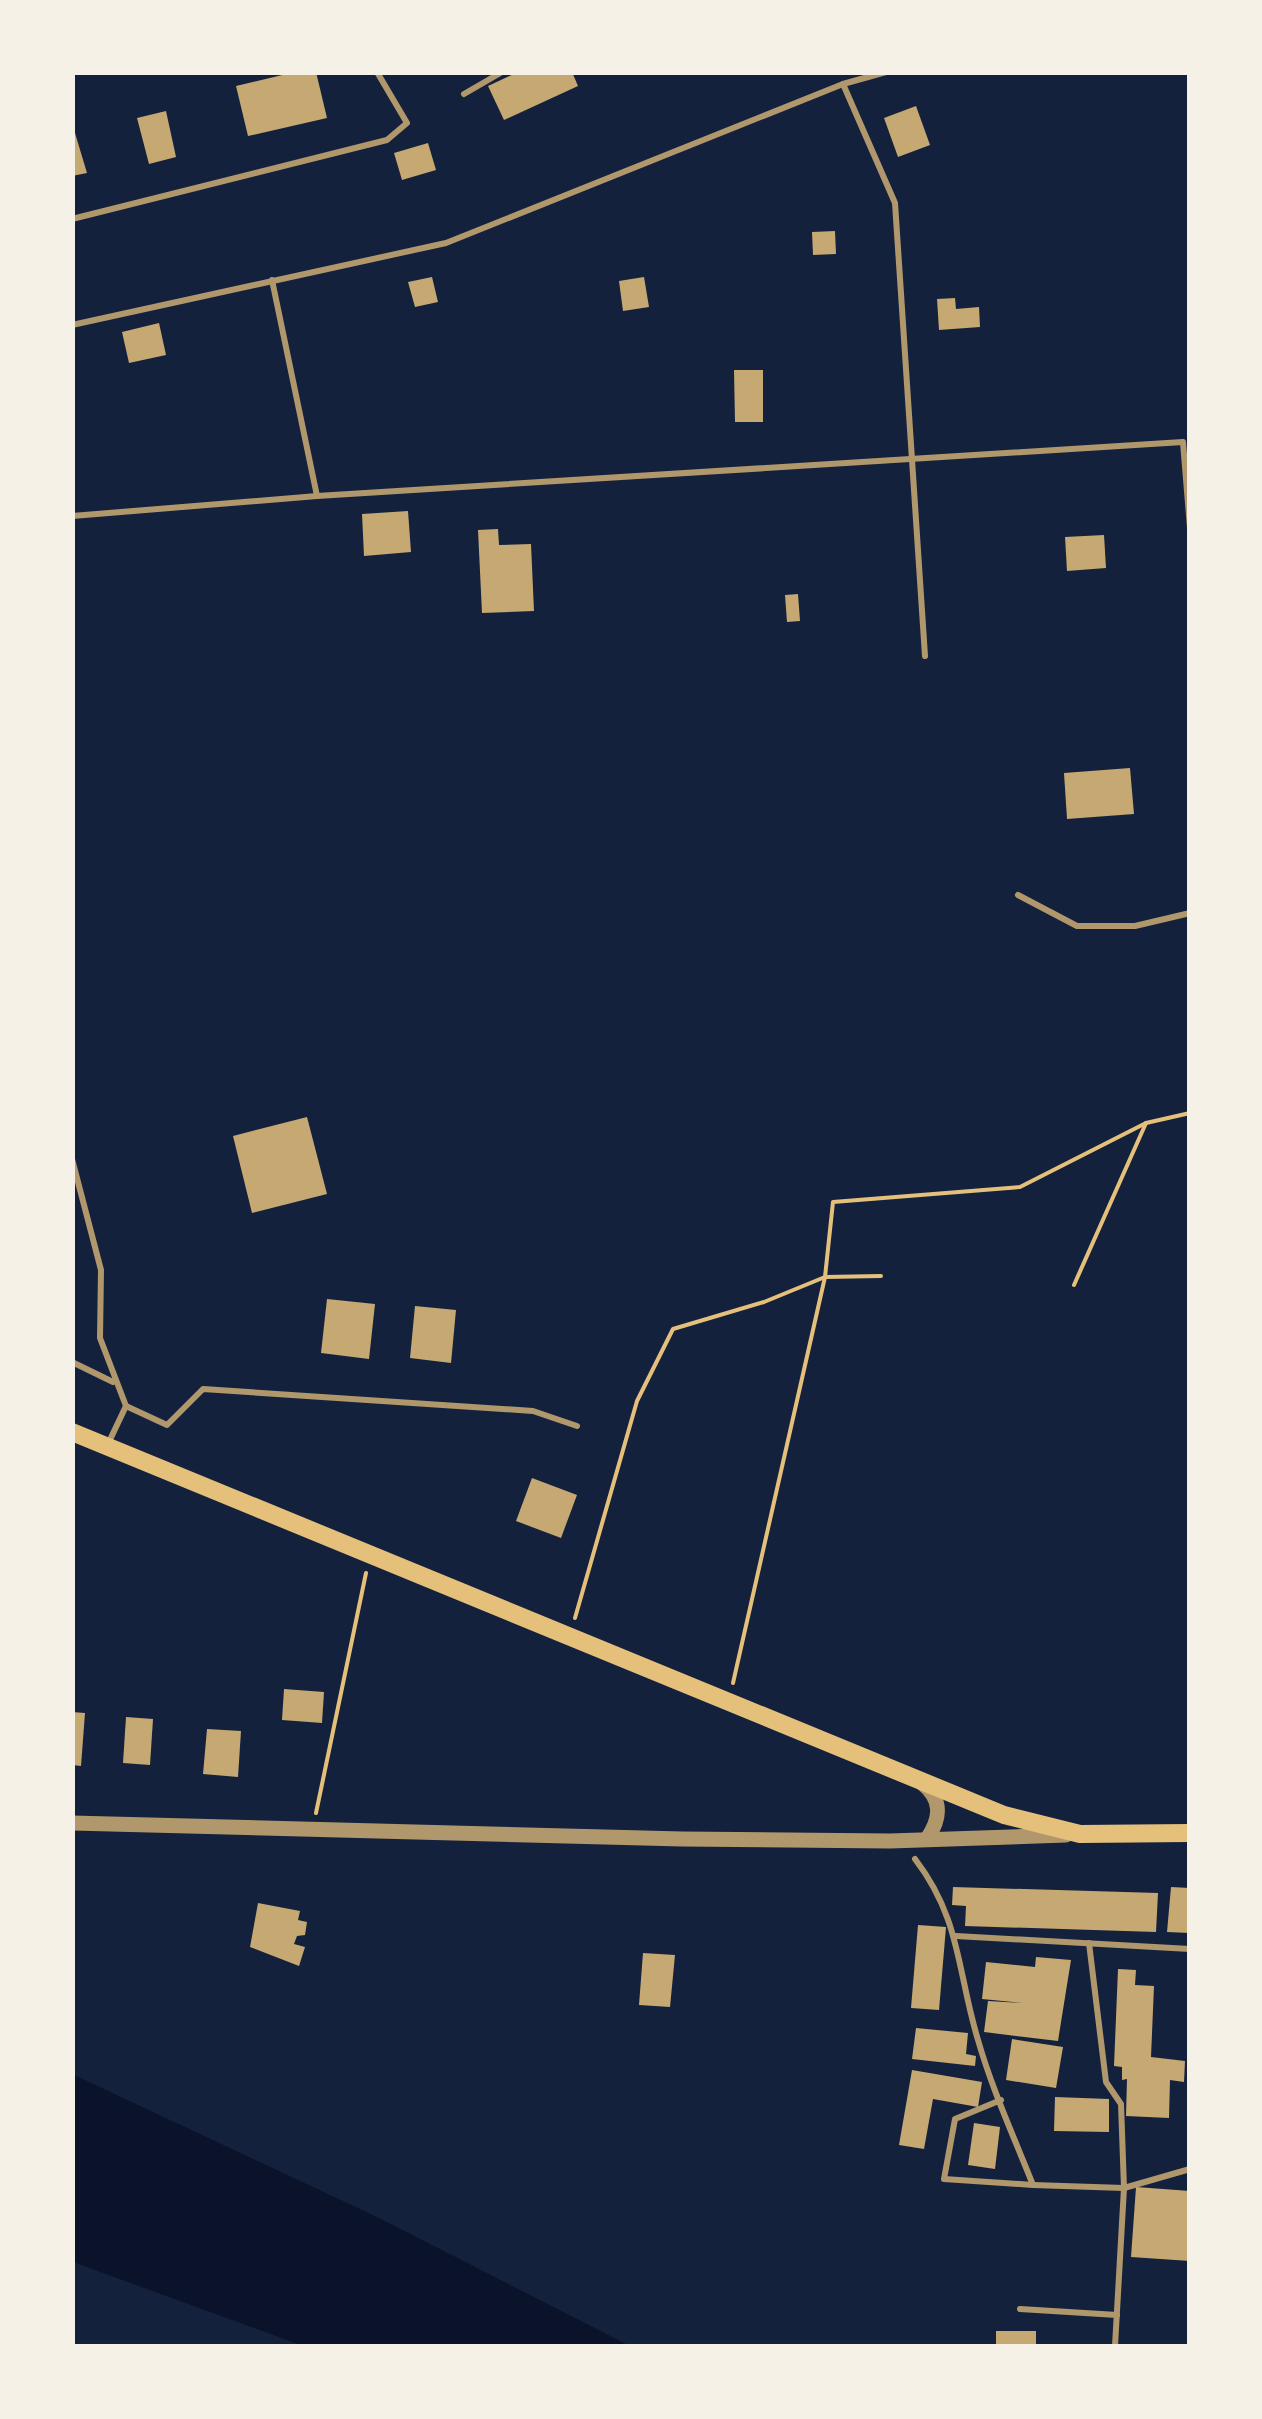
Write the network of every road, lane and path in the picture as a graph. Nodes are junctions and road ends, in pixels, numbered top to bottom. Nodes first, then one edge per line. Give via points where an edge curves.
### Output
1 (377, 72) edge
2 (502, 72) edge
3 (886, 72) edge
4 (843, 84) junction
5 (464, 94) dead end
6 (72, 218) edge
7 (272, 280) junction
8 (72, 325) edge
9 (913, 460) junction
10 (317, 496) junction
11 (72, 516) edge
12 (1190, 528) edge
13 (925, 656) dead end
14 (1018, 895) dead end
15 (1190, 913) edge
16 (1190, 1113) edge
17 (1146, 1123) junction
18 (72, 1159) edge
19 (881, 1276) dead end
20 (825, 1277) junction
21 (1074, 1285) dead end
22 (72, 1362) edge
23 (114, 1383) junction
24 (126, 1406) junction
25 (577, 1426) dead end
26 (72, 1432) edge
27 (108, 1445) junction
28 (370, 1555) junction
29 (570, 1638) junction
30 (729, 1702) junction
31 (918, 1780) junction
32 (72, 1823) edge
33 (313, 1827) junction
34 (1190, 1833) edge
35 (1080, 1834) junction
36 (927, 1840) junction
37 (915, 1858) dead end
38 (956, 1936) junction
39 (1089, 1943) junction
40 (1190, 1949) edge
41 (1000, 2100) junction
42 (1190, 2169) edge
43 (1033, 2185) junction
44 (1124, 2188) junction
45 (1020, 2309) dead end
46 (1117, 2315) junction
47 (1115, 2346) edge

1 - 6 lane via 407,123 387,140
2 - 5 lane
3 - 4 lane
4 - 7 lane via 446,243
4 - 9 lane via 895,203
7 - 8 lane
7 - 10 lane
9 - 10 lane
9 - 12 lane via 1183,442
9 - 13 lane
10 - 11 lane
14 - 15 lane via 1078,926 1135,926
16 - 17 path
17 - 20 path via 1020,1187 833,1202
17 - 21 path
18 - 23 lane via 101,1270 100,1338
19 - 20 path
20 - 29 path via 673,1329 637,1401
20 - 30 path
22 - 23 lane
23 - 24 lane
24 - 25 lane via 167,1425 203,1389 533,1412
24 - 27 lane
26 - 27 main road
27 - 28 main road
28 - 29 main road
28 - 33 path
29 - 30 main road
30 - 31 main road
31 - 35 main road via 1023,1821
31 - 36 street via 939,1806
32 - 33 street
33 - 36 street via 472,1836
34 - 35 main road
35 - 36 street
37 - 38 lane via 938,1889
38 - 39 lane
38 - 41 lane via 978,2039
39 - 40 lane
39 - 44 lane via 1106,2082 1121,2104
41 - 43 lane
41 - 43 lane via 955,2119 944,2179
42 - 44 lane
43 - 44 lane
44 - 46 lane
45 - 46 lane
46 - 47 lane

